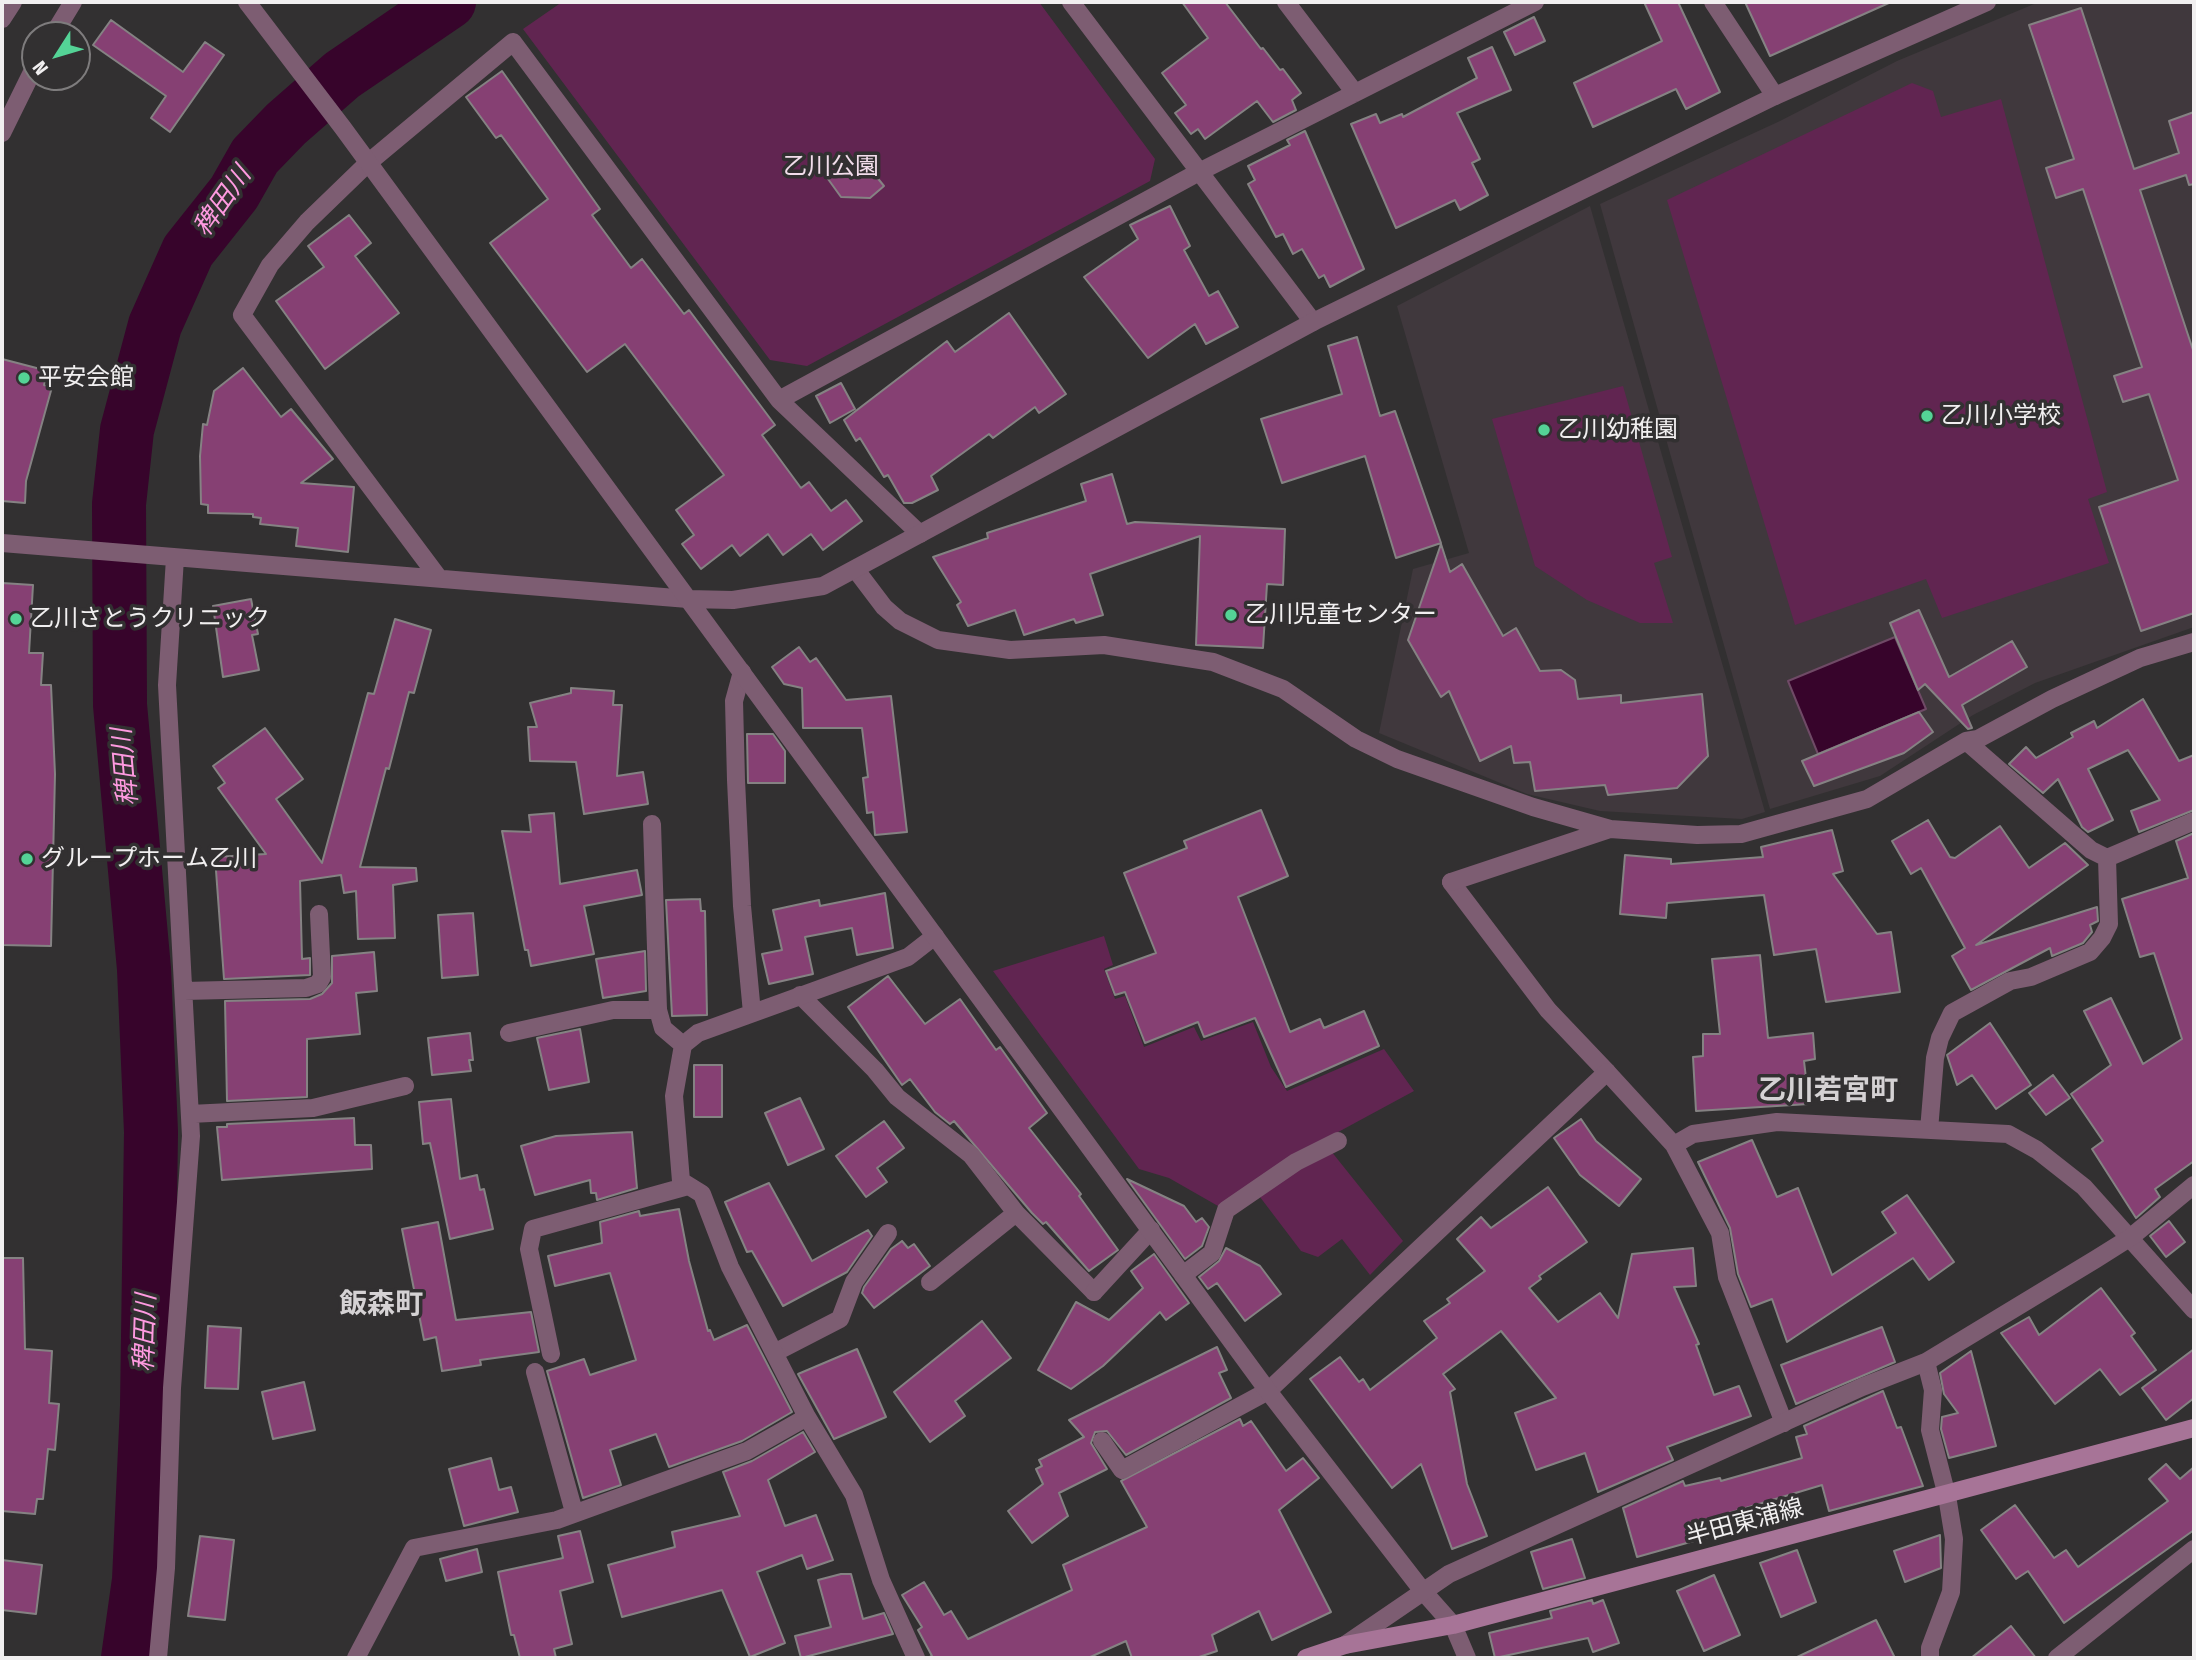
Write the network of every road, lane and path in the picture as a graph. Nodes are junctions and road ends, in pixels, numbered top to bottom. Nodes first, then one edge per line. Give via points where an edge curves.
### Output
1 (13, 2) edge
2 (73, 2) edge
3 (247, 2) edge
4 (1071, 2) edge
5 (1286, 2) edge
6 (1535, 2) edge
7 (1713, 2) edge
8 (1987, 2) edge
9 (1506, 8) edge
10 (2, 19) edge
11 (61, 21) edge
12 (23, 91) edge
13 (1355, 93) junction
14 (1775, 96) junction
15 (2, 133) edge
16 (368, 163) junction
17 (1199, 172) junction
18 (1313, 321) junction
19 (779, 400) junction
20 (920, 534) junction
21 (2, 543) edge
22 (168, 557) junction
23 (856, 570) junction
24 (438, 577) junction
25 (688, 599) junction
26 (2194, 642) edge
27 (742, 672) junction
28 (1966, 741) junction
29 (2194, 821) edge
30 (652, 824) dead end
31 (1610, 829) junction
32 (2107, 858) junction
33 (319, 914) dead end
34 (935, 936) junction
35 (184, 991) junction
36 (800, 995) junction
37 (658, 1010) junction
38 (752, 1013) junction
39 (509, 1033) dead end
40 (683, 1045) junction
41 (1606, 1072) junction
42 (405, 1086) dead end
43 (190, 1114) junction
44 (1929, 1130) junction
45 (1338, 1141) dead end
46 (1674, 1145) junction
47 (2194, 1185) edge
48 (688, 1186) junction
49 (1016, 1213) junction
50 (1151, 1230) junction
51 (888, 1233) dead end
52 (2131, 1237) junction
53 (1183, 1276) junction
54 (930, 1282) dead end
55 (2194, 1310) edge
56 (776, 1352) junction
57 (551, 1354) dead end
58 (1926, 1362) junction
59 (536, 1372) dead end
60 (1268, 1391) junction
61 (807, 1417) junction
62 (1784, 1423) junction
63 (2194, 1428) edge
64 (1102, 1441) dead end
65 (1947, 1496) junction
66 (574, 1512) junction
67 (2194, 1549) edge
68 (1422, 1590) junction
69 (1453, 1625) junction
70 (1345, 1645) junction
71 (158, 1658) edge
72 (356, 1658) edge
73 (916, 1658) edge
74 (1306, 1658) edge
75 (1467, 1658) edge
76 (1930, 1658) edge
77 (2057, 1658) edge

1 - 10 street
2 - 11 street
3 - 16 street
4 - 17 street
5 - 13 street
6 - 9 street
7 - 14 street
8 - 14 street
9 - 13 street
12 - 15 street
13 - 17 street
14 - 18 street
16 - 19 street via 513,42
16 - 24 street via 270,265 242,315
16 - 25 street
17 - 18 street
17 - 19 street
18 - 20 street
19 - 20 street
20 - 23 street
21 - 22 street
22 - 24 street
22 - 35 street via 167,685
23 - 25 street via 823,586 733,600
23 - 31 street via 900,621 938,640 1010,649 1104,645 1213,662 1283,689 1356,739 1397,759
24 - 25 street
25 - 27 street
26 - 28 street via 2140,658
27 - 34 street
27 - 38 street via 734,701 736,780
28 - 31 street via 1867,799 1741,834
28 - 32 street via 2091,850
29 - 32 street
30 - 37 street
31 - 41 street via 1451,882 1548,1010
32 - 44 street via 2109,925 2090,952 2031,978 2010,981 1952,1013 1935,1058
33 - 35 street via 322,977 318,984
34 - 36 street via 908,957
34 - 50 street
35 - 43 street
36 - 38 street
36 - 49 street via 897,1097 971,1155
37 - 39 street via 612,1010
37 - 40 street via 663,1028
38 - 40 street via 698,1033
40 - 48 street via 674,1107 681,1181
41 - 46 street
41 - 60 street
42 - 43 street via 313,1108
43 - 71 street
44 - 46 street via 1777,1122 1693,1134
44 - 52 street via 2008,1134 2084,1187
45 - 53 street via 1296,1162 1226,1210 1212,1253
46 - 62 street via 1720,1233 1727,1277
47 - 52 street
48 - 56 street via 702,1194 730,1267
48 - 57 street via 533,1228 529,1249
49 - 50 street via 1094,1292
49 - 54 street
50 - 53 street
51 - 56 street via 854,1282 840,1319
52 - 55 street
52 - 58 street
53 - 60 street
56 - 61 street
58 - 62 street
58 - 65 street via 1933,1391 1930,1430
59 - 66 street
60 - 64 street via 1122,1470
60 - 68 street
61 - 66 street via 747,1451
61 - 73 street via 854,1495 881,1580
62 - 68 street
63 - 65 main road, 半田東浦線
65 - 69 main road, 半田東浦線
65 - 76 street via 1954,1539 1951,1592
66 - 72 street via 546,1522 414,1548
67 - 77 street
68 - 69 street
68 - 70 street
69 - 70 main road, 半田東浦線
69 - 75 street
70 - 74 main road, 半田東浦線

